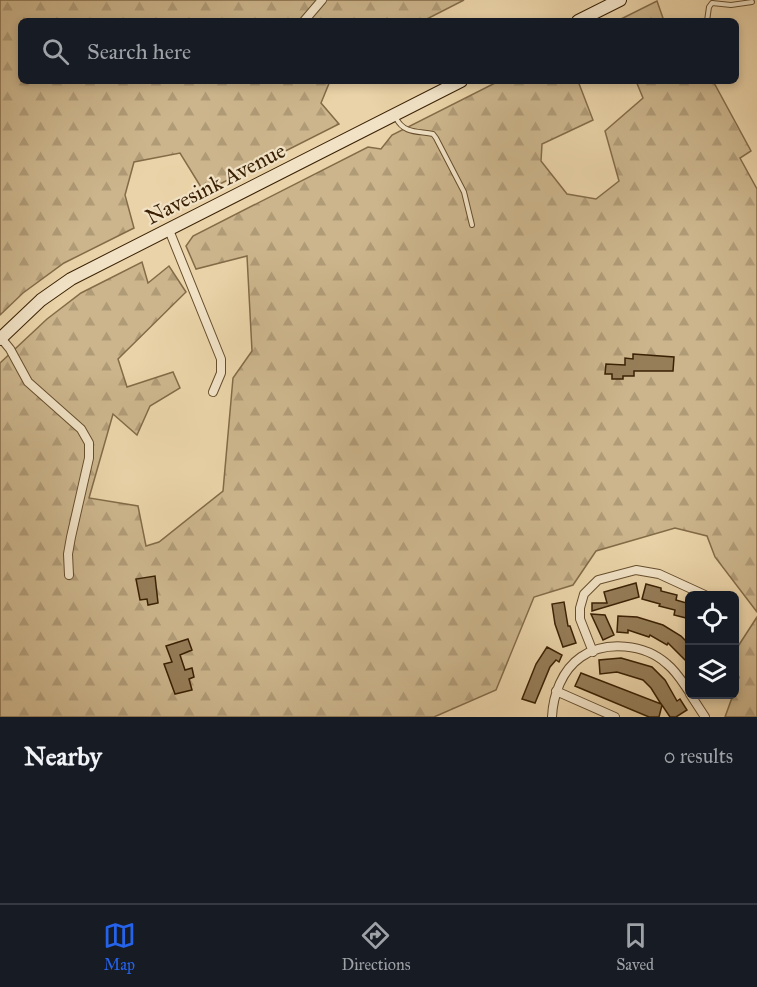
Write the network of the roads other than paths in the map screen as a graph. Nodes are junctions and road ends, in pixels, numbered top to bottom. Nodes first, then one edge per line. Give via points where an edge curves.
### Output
1 (322, 0) edge
2 (620, 0) edge
3 (752, 1) edge
4 (711, 2) edge
5 (757, 7) edge
6 (307, 18) edge
7 (584, 18) edge
8 (707, 18) edge
9 (455, 84) edge
10 (395, 114) junction
11 (472, 225) dead end
12 (169, 230) junction
13 (1, 339) edge
14 (213, 392) dead end
15 (69, 575) dead end
16 (696, 591) edge
17 (593, 652) junction
18 (685, 686) edge
19 (556, 691) junction
20 (693, 699) edge
21 (552, 717) edge
22 (615, 717) edge
23 (704, 717) edge

1 - 6 street
2 - 7 main road
3 - 4 lane via 731,5
3 - 5 lane
4 - 8 lane
9 - 10 main road, Navesink Avenue
10 - 11 lane via 401,126 436,138 464,192
10 - 12 main road, Navesink Avenue
12 - 13 main road, Navesink Avenue via 62,284
12 - 14 street via 221,359 221,373
13 - 15 street via 28,382 81,429 89,443 68,554
16 - 17 street via 659,574 636,570 598,580 584,594 580,608 580,619
17 - 18 street via 622,646 638,649 668,664
17 - 19 street via 581,657
19 - 21 street
19 - 22 street
20 - 23 street

